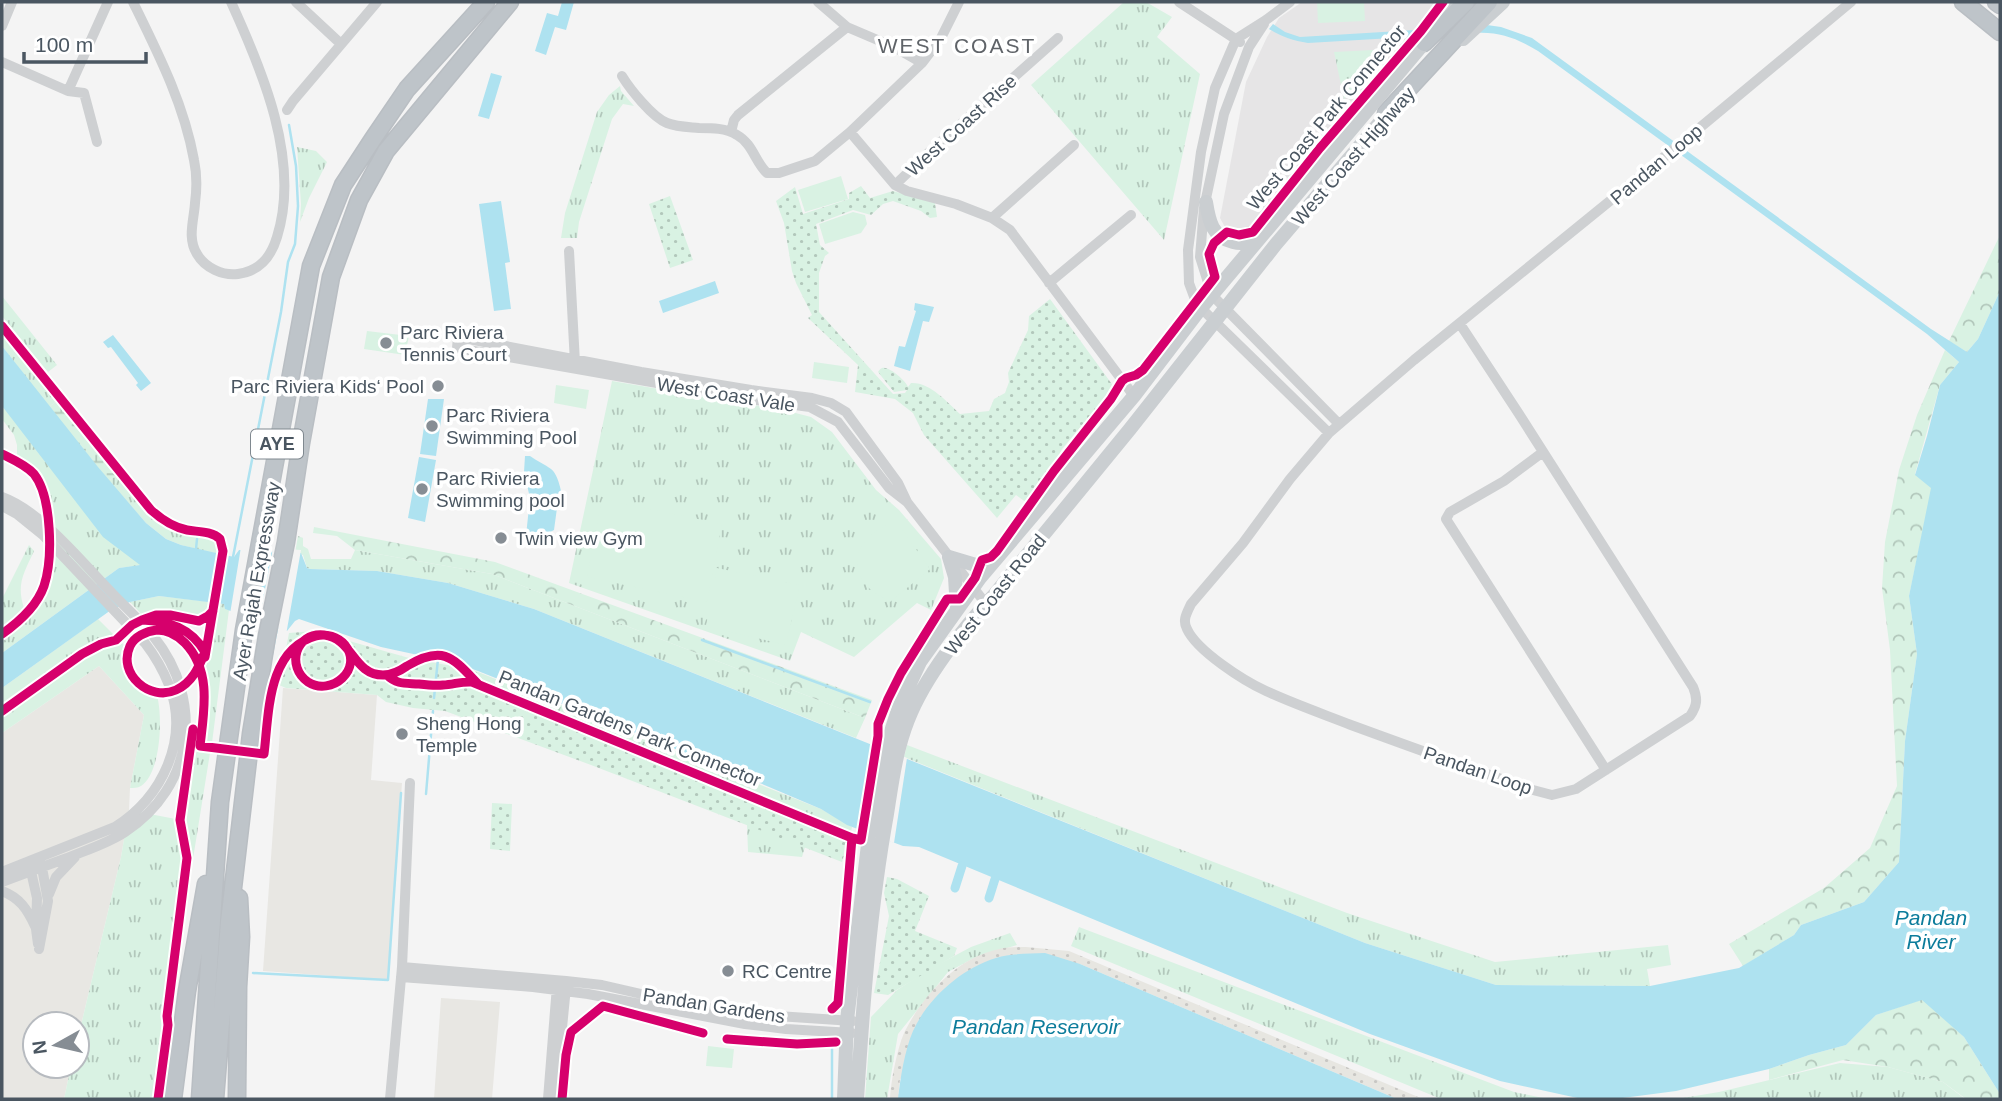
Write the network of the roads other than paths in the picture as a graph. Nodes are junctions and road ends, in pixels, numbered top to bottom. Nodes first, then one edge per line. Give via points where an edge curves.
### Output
1 (12, 2) edge
2 (108, 2) edge
3 (133, 2) edge
4 (231, 2) edge
5 (296, 2) edge
6 (377, 2) edge
7 (486, 2) edge
8 (510, 2) edge
9 (818, 2) edge
10 (959, 2) edge
11 (1179, 2) edge
12 (1290, 2) edge
13 (1451, 2) edge
14 (1466, 2) edge
15 (1489, 2) edge
16 (1503, 2) edge
17 (1851, 2) edge
18 (1963, 2) edge
19 (1996, 2) edge
20 (2000, 5) edge
21 (1266, 20) junction
22 (2, 26) edge
23 (847, 27) junction
24 (2000, 32) edge
25 (1058, 38) dead end
26 (1236, 39) junction
27 (1424, 43) junction
28 (341, 44) junction
29 (1249, 47) junction
30 (2, 62) edge
31 (922, 63) junction
32 (622, 76) dead end
33 (68, 90) junction
34 (287, 110) dead end
35 (1386, 113) junction
36 (731, 132) junction
37 (850, 132) junction
38 (97, 142) dead end
39 (1074, 145) dead end
40 (895, 185) junction
41 (1206, 202) junction
42 (1131, 215) dead end
43 (992, 218) junction
44 (1270, 227) junction
45 (569, 251) dead end
46 (1049, 283) junction
47 (1212, 295) junction
48 (1200, 308) junction
49 (1225, 308) junction
50 (1214, 321) junction
51 (1460, 324) junction
52 (508, 351) dead end
53 (576, 364) junction
54 (1134, 396) junction
55 (1339, 424) junction
56 (1329, 433) junction
57 (1543, 452) junction
58 (2, 498) edge
59 (2, 506) edge
60 (949, 557) junction
61 (989, 567) junction
62 (973, 587) junction
63 (986, 604) junction
64 (957, 609) junction
65 (893, 748) junction
66 (1606, 770) junction
67 (410, 783) dead end
68 (220, 802) junction
69 (80, 853) junction
70 (35, 863) junction
71 (2, 872) edge
72 (2, 882) edge
73 (234, 882) junction
74 (2, 891) edge
75 (48, 895) junction
76 (36, 929) junction
77 (402, 972) junction
78 (562, 986) junction
79 (533, 987) junction
80 (588, 994) junction
81 (559, 1011) junction
82 (854, 1027) junction
83 (173, 1099) edge
84 (200, 1099) edge
85 (215, 1099) edge
86 (237, 1099) edge
87 (390, 1099) edge
88 (548, 1099) edge
89 (555, 1099) edge
90 (844, 1099) edge
91 (857, 1099) edge

1 - 22 street
2 - 33 street
3 - 4 street via 173,89 195,161 193,244 209,267 233,275 257,269 273,251 285,197 277,128 262,75
5 - 28 street
6 - 28 street
7 - 68 highway, Ayer Rajah Expressway / AYE via 407,89 343,185 311,266 244,630
8 - 73 highway, Ayer Rajah Expressway / AYE via 386,151 359,200 331,277 267,636
9 - 23 street
10 - 31 street
11 - 26 street
12 - 21 street
13 - 27 main road, West Coast Highway
14 - 27 highway
15 - 35 highway
16 - 35 main road, West Coast Highway
17 - 51 street, Pandan Loop
18 - 24 highway
19 - 20 highway
21 - 26 street
21 - 29 street
23 - 31 street
23 - 36 street via 738,115
25 - 40 street, West Coast Rise
26 - 29 street
26 - 48 street via 1209,111 1189,241 1189,284
27 - 44 main road, West Coast Highway
28 - 34 street
29 - 41 street via 1224,114
30 - 33 street
31 - 37 street
32 - 36 street via 665,123
33 - 38 street via 85,94
35 - 49 main road, West Coast Highway
36 - 37 street via 750,146 763,170 773,174 816,161
37 - 40 street, West Coast Rise
39 - 43 street
40 - 43 street, West Coast Rise
41 - 44 main road via 1212,226 1221,238 1245,243
41 - 47 street via 1199,257
42 - 46 street
43 - 46 street, West Coast Rise via 1010,230
44 - 47 main road, West Coast Highway
45 - 53 street
46 - 54 street, West Coast Rise
47 - 48 main road, West Coast Highway
47 - 49 street
48 - 50 street
48 - 54 main road, West Coast Road
49 - 50 main road, West Coast Highway
49 - 55 street
50 - 56 street
50 - 63 main road, West Coast Road
51 - 55 street, Pandan Loop
51 - 57 street, Pandan Loop
52 - 53 street, West Coast Vale
53 - 60 street, West Coast Vale via 810,407 838,422
54 - 61 main road, West Coast Road
55 - 56 street, Pandan Loop
56 - 66 street, Pandan Loop via 1191,604 1184,622 1194,639 1264,691 1532,790 1552,794 1576,789
57 - 66 street, Pandan Loop via 1697,696 1690,716
57 - 66 street via 1446,519
58 - 69 street via 43,523 154,638 173,668 185,706 183,758 170,785 143,819 112,840
59 - 70 street via 43,535 145,643 170,688 176,728 172,757 148,800 115,827
60 - 61 main road
60 - 62 street, West Coast Vale
60 - 64 main road
61 - 62 main road, West Coast Road
62 - 63 street, West Coast Vale
62 - 64 main road, West Coast Road
63 - 65 main road, West Coast Road via 921,691
64 - 65 main road, West Coast Road via 920,662 899,707
65 - 82 main road, West Coast Road via 876,839 874,892
67 - 77 street
68 - 83 highway
68 - 84 highway, Ayer Rajah Expressway / AYE
69 - 70 street
69 - 75 street via 56,877
70 - 71 street
70 - 72 street
70 - 75 street
70 - 76 street
73 - 85 highway, Ayer Rajah Expressway / AYE
73 - 86 highway via 241,937
74 - 76 street via 26,908
75 - 76 street via 39,949
77 - 78 street, Pandan Gardens
77 - 79 street, Pandan Gardens
77 - 87 street
78 - 79 street, Pandan Gardens
78 - 80 street, Pandan Gardens
78 - 81 street
78 - 82 street, Pandan Gardens via 602,985 698,1007
79 - 81 street via 548,995
80 - 81 street
80 - 82 street, Pandan Gardens via 745,1024 786,1029
81 - 88 street
81 - 89 street
82 - 90 main road, West Coast Road
82 - 91 main road, West Coast Road

